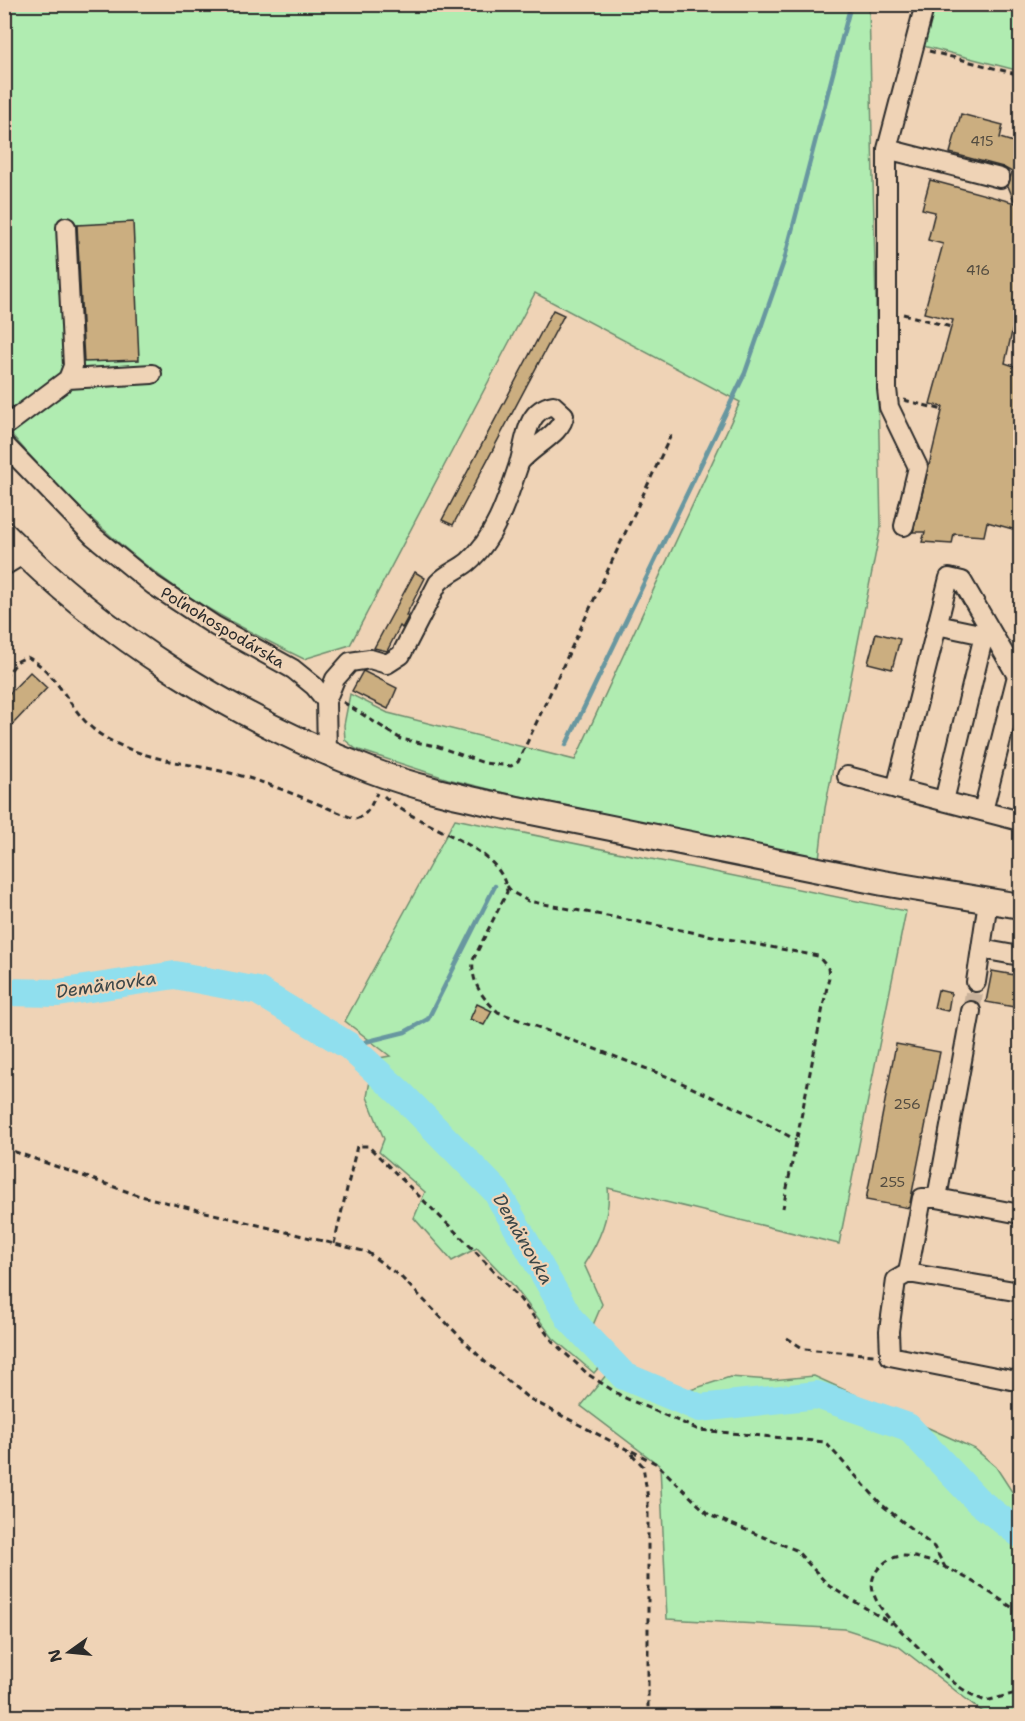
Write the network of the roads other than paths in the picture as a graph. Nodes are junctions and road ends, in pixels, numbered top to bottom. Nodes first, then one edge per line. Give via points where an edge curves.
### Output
1 (925, 4) edge
2 (887, 149) junction
3 (1000, 178) dead end
4 (66, 227) dead end
5 (152, 374) dead end
6 (68, 379) junction
7 (4, 427) edge
8 (4, 444) edge
9 (519, 463) dead end
10 (904, 526) dead end
11 (4, 534) edge
12 (14, 560) edge
13 (937, 625) junction
14 (989, 636) junction
15 (1019, 679) edge
16 (328, 697) junction
17 (327, 752) junction
18 (847, 776) dead end
19 (896, 789) junction
20 (944, 801) junction
21 (983, 811) junction
22 (1020, 821) edge
23 (988, 901) junction
24 (1020, 906) edge
25 (981, 949) junction
26 (1020, 956) edge
27 (976, 982) tunnel mouth
28 (971, 1011) tunnel mouth
29 (937, 1198) junction
30 (1020, 1214) edge
31 (908, 1273) junction
32 (1020, 1292) edge
33 (1020, 1379) edge

1 - 2 street
2 - 3 street
2 - 10 street via 888,396 889,406 918,466
4 - 6 street via 73,366
5 - 6 street
6 - 7 street
8 - 16 street, Poľnohospodárska via 62,507 126,564 215,626 300,673
9 - 16 street via 489,535 468,561 438,583 401,655 387,664 361,659 350,662 342,669
11 - 12 main road
12 - 17 main road via 81,603 150,655 239,709
13 - 14 street
13 - 14 street via 949,578 962,581
13 - 19 street
14 - 15 street
14 - 20 street
15 - 21 street
16 - 17 street
17 - 23 main road via 405,782 495,805
18 - 19 street
19 - 20 street
20 - 21 street
21 - 22 street
23 - 24 main road
23 - 25 street
25 - 26 street
25 - 27 street
28 - 29 street
29 - 30 street
29 - 31 street via 922,1198
31 - 32 street
31 - 33 street via 896,1280 890,1356

